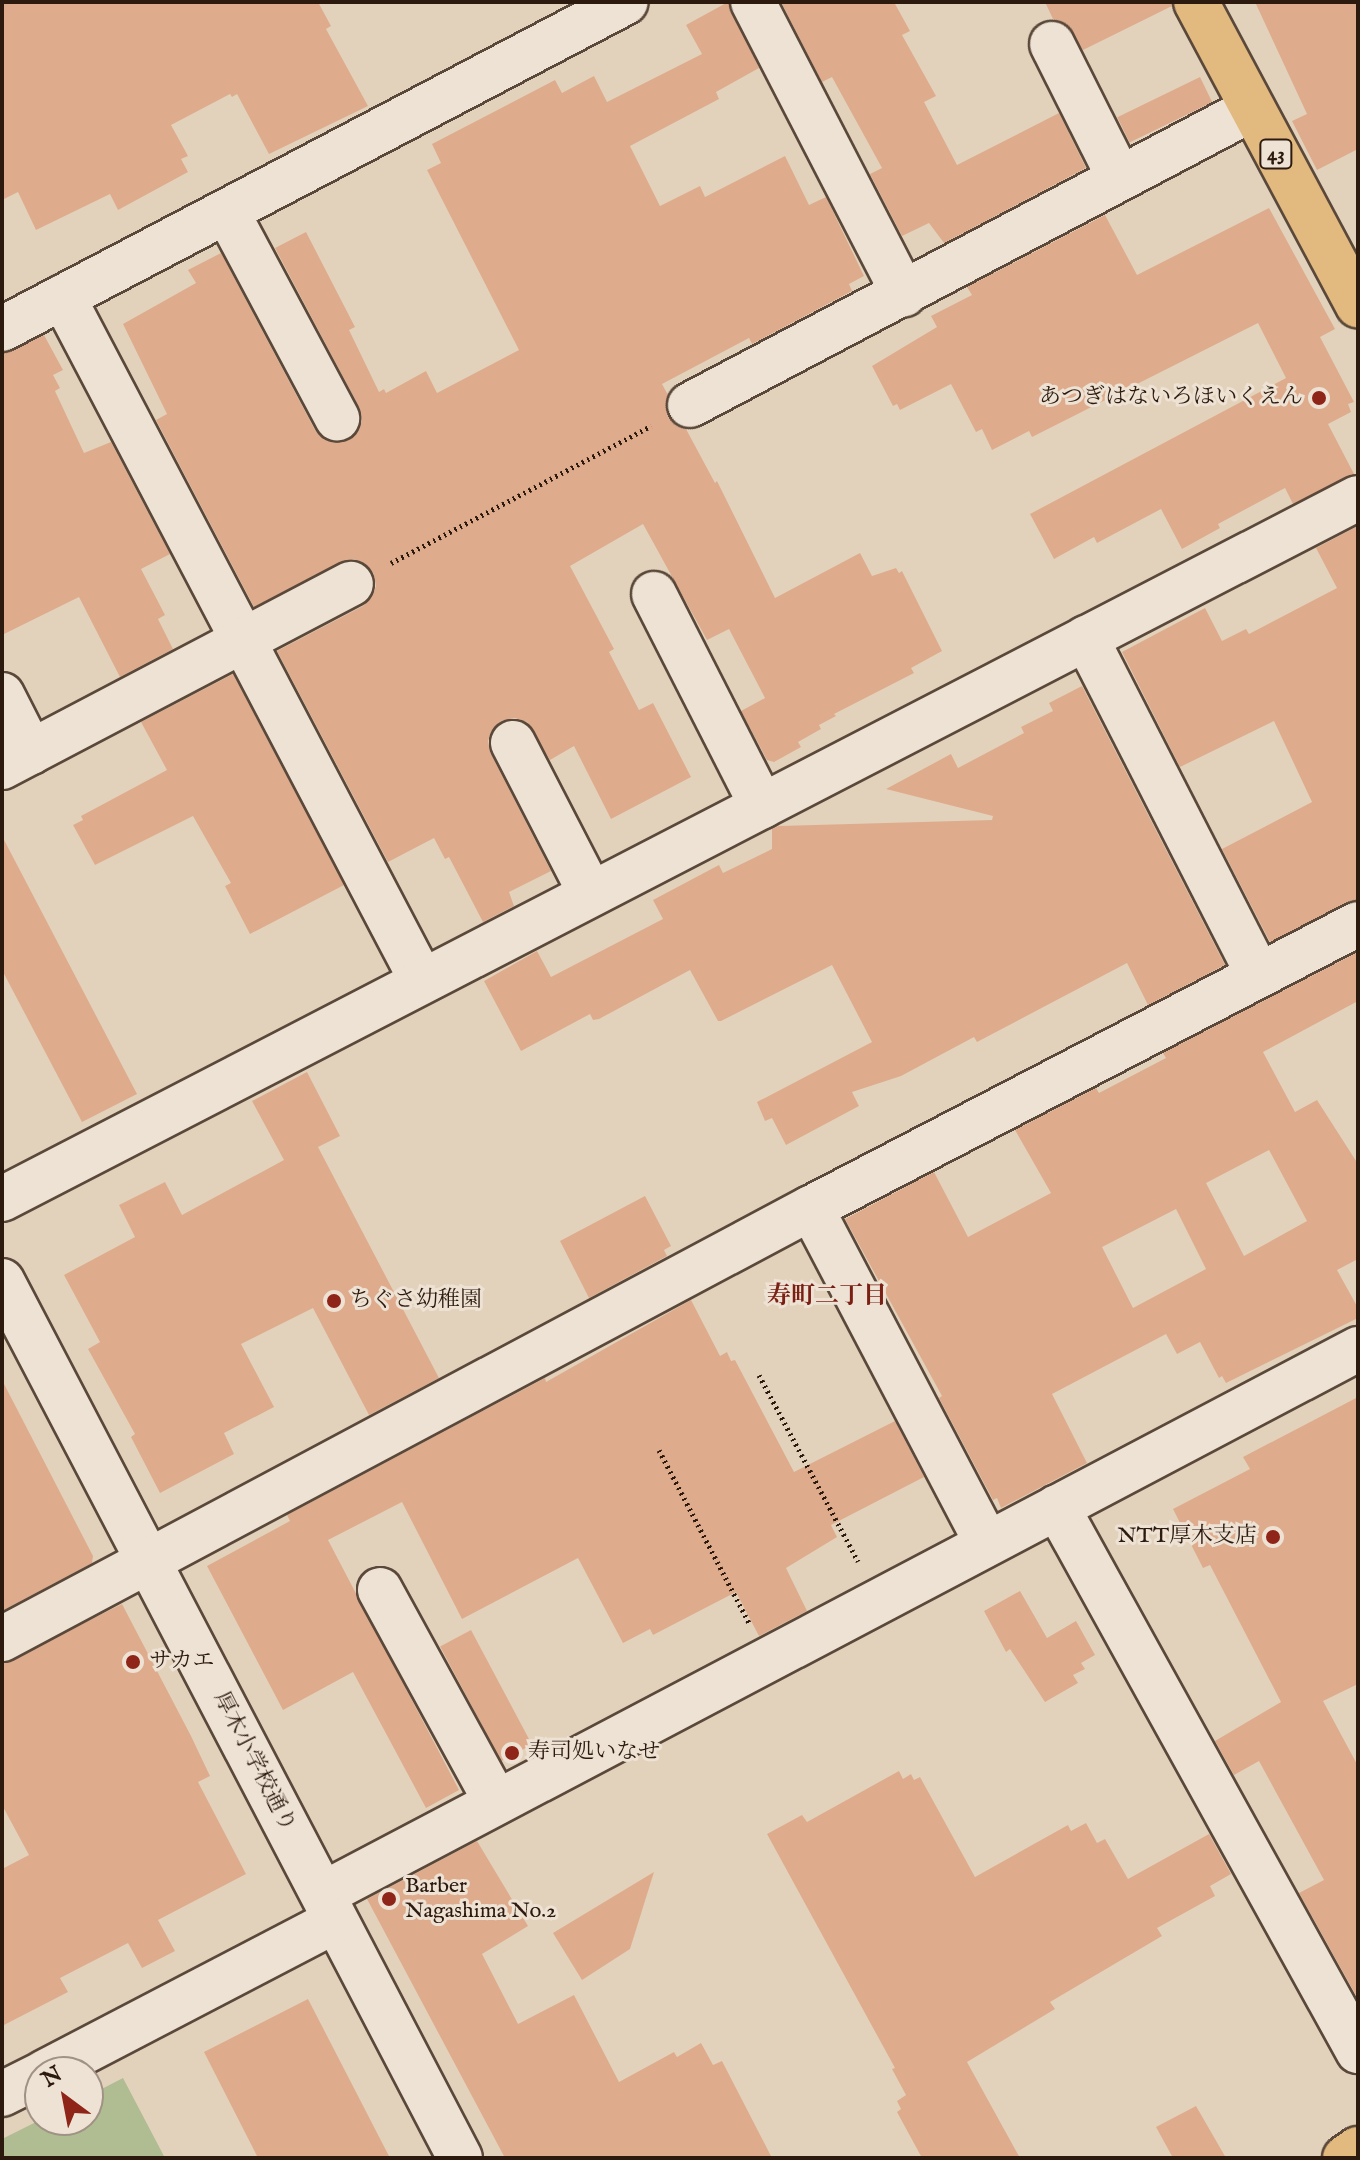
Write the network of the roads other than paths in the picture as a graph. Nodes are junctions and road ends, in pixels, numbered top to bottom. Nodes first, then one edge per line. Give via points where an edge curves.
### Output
1 (626, 2) edge
2 (753, 2) edge
3 (1196, 2) edge
4 (1052, 44) dead end
5 (1252, 109) junction
6 (1119, 177) junction
7 (227, 212) junction
8 (904, 294) junction
9 (63, 297) junction
10 (1358, 305) edge
11 (2, 329) edge
12 (690, 405) road end
13 (337, 418) dead end
14 (1358, 498) edge
15 (351, 584) road end
16 (654, 594) dead end
17 (1086, 638) junction
18 (243, 641) junction
19 (2, 695) edge
20 (513, 743) dead end
21 (17, 759) edge
22 (762, 806) junction
23 (591, 894) junction
24 (1358, 924) edge
25 (1258, 974) junction
26 (422, 981) junction
27 (2, 1199) edge
28 (811, 1208) junction
29 (2, 1281) edge
30 (1358, 1349) edge
31 (1057, 1507) junction
32 (987, 1543) junction
33 (149, 1561) junction
34 (380, 1590) dead end
35 (2, 1639) edge
36 (496, 1802) junction
37 (329, 1908) junction
38 (1358, 2051) edge
39 (72, 2056) edge
40 (24, 2082) edge
41 (2, 2094) edge
42 (1358, 2149) edge
43 (460, 2158) edge
44 (1345, 2158) edge

1 - 7 street
2 - 8 street
3 - 5 main road, 43
4 - 6 street
5 - 6 street
5 - 10 main road, 43
6 - 8 street
7 - 9 street
7 - 13 street
8 - 12 street
9 - 11 street
9 - 18 street
14 - 17 street
15 - 18 street
16 - 22 street
17 - 22 street
17 - 25 street
18 - 21 street
18 - 26 street
19 - 21 street
20 - 23 street
22 - 23 street
23 - 26 street
24 - 25 street
25 - 28 street
26 - 27 street
28 - 32 street
28 - 33 street
29 - 33 street, 厚木小学校通り
30 - 31 street
31 - 32 street
31 - 38 street
32 - 36 street
33 - 35 street
33 - 37 street, 厚木小学校通り
34 - 36 street
36 - 37 street
37 - 39 street
37 - 43 street, 厚木小学校通り
40 - 41 street
42 - 44 main road

